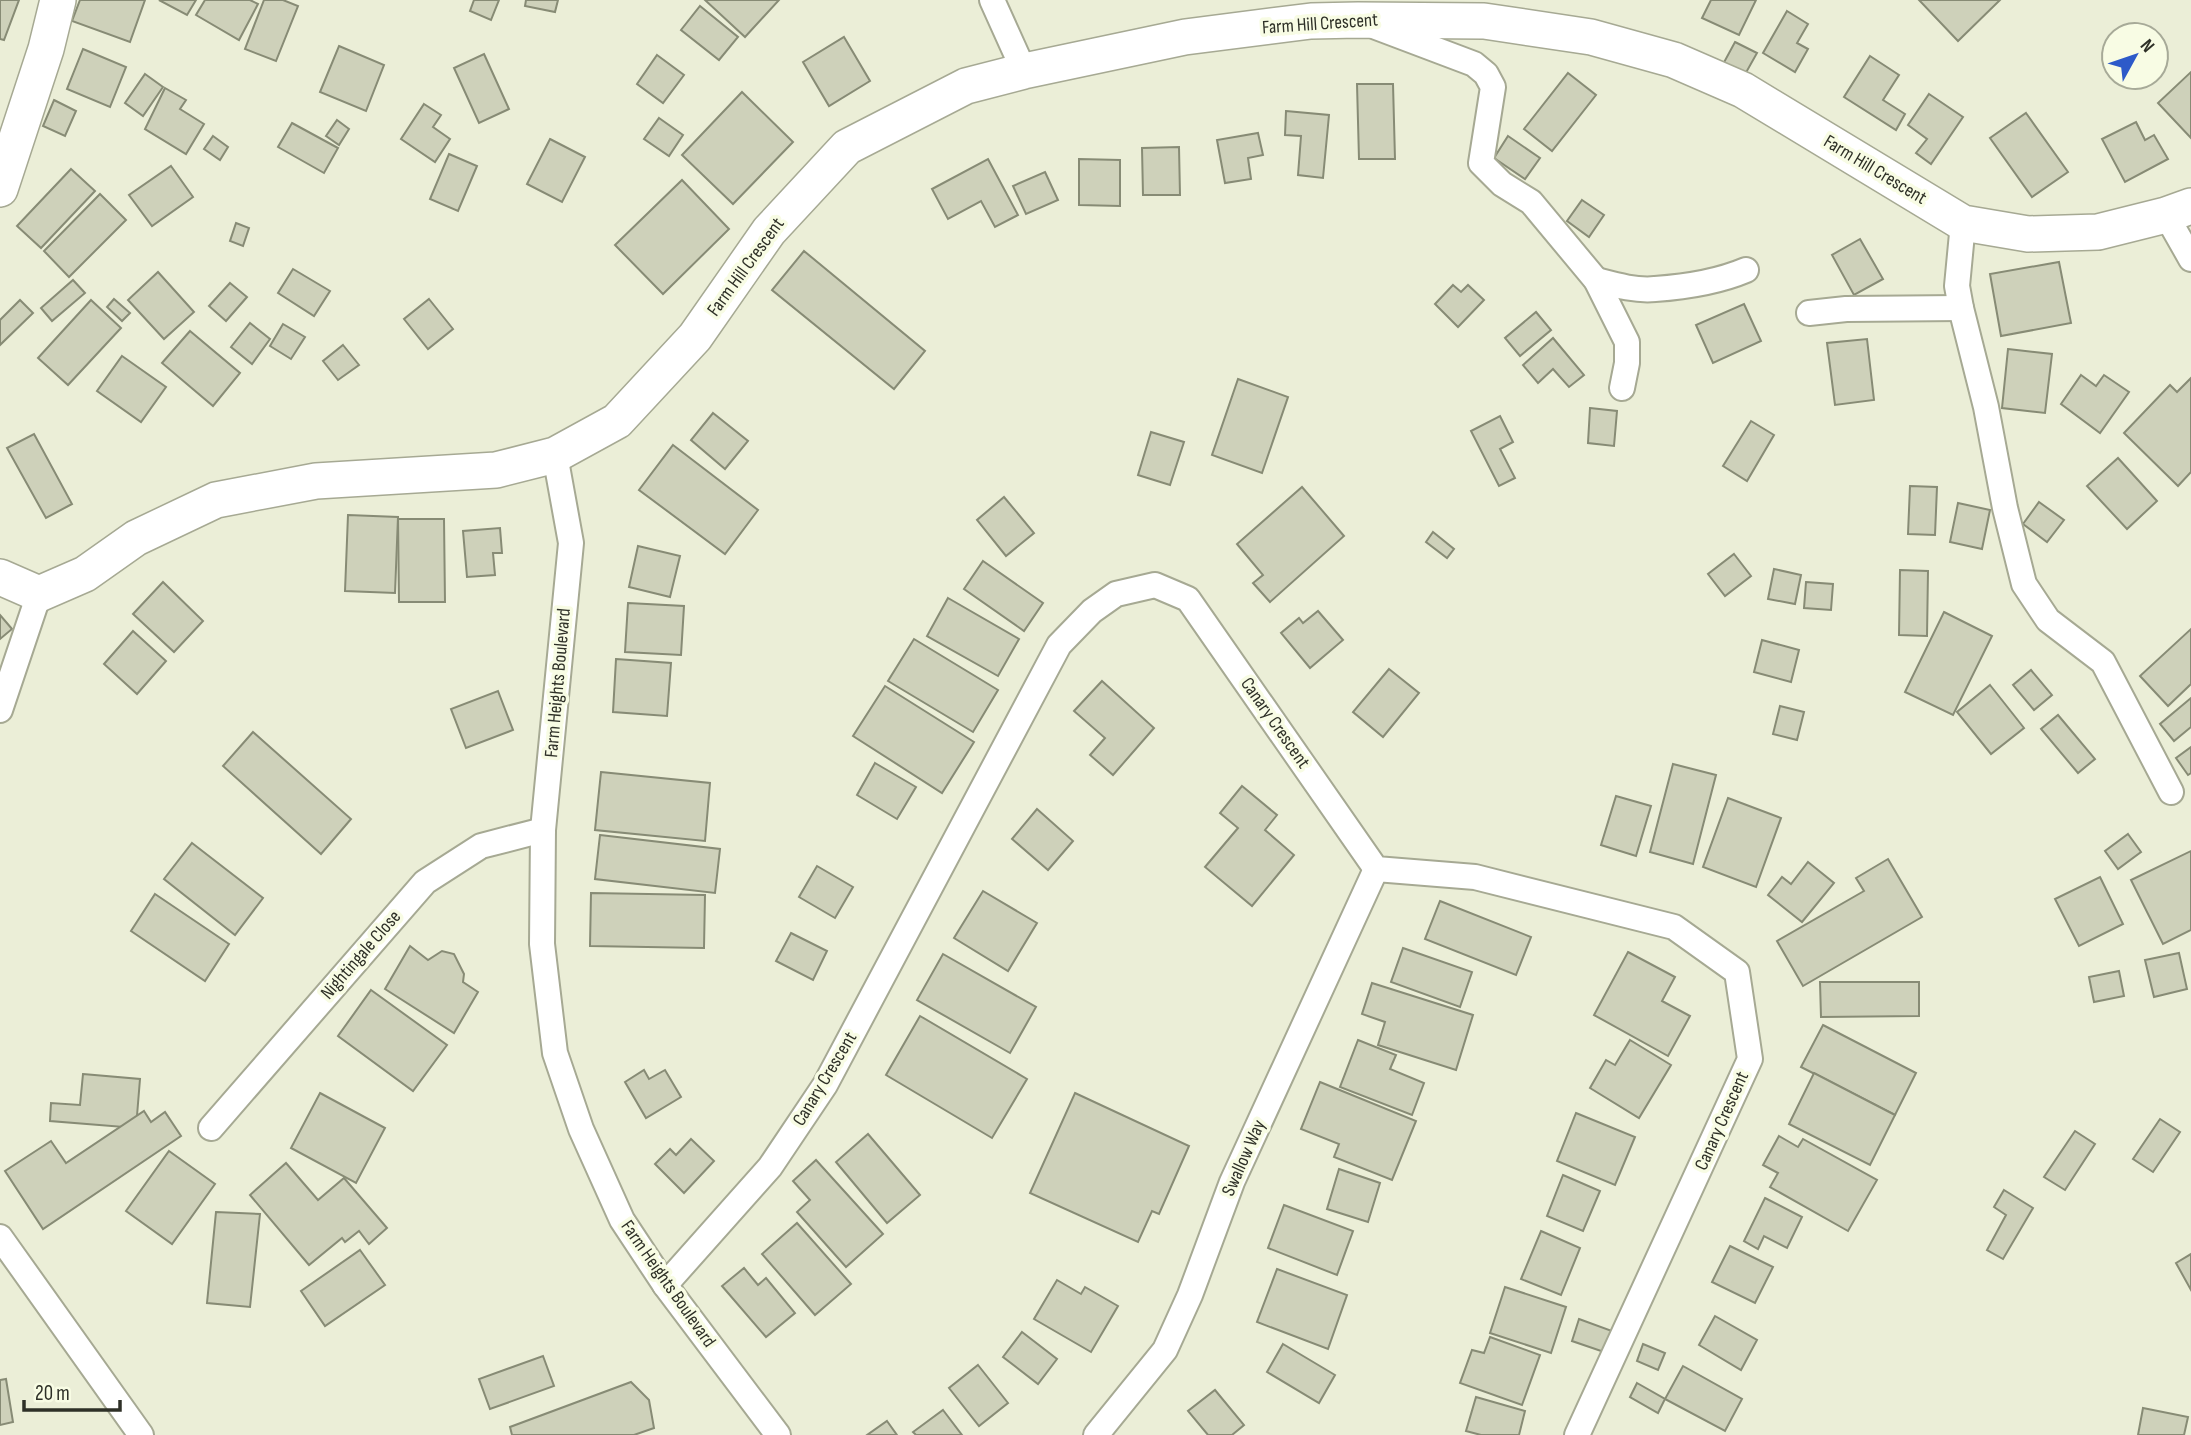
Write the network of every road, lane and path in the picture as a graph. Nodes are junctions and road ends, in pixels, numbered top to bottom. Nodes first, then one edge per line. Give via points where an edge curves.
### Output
1 (58, 0) edge
2 (992, 0) edge
3 (1358, 20) junction
4 (1024, 71) junction
5 (0, 189) edge
6 (2178, 210) edge
7 (1963, 223) junction
8 (2191, 259) edge
9 (1746, 270) dead end
10 (1596, 280) junction
11 (1961, 309) junction
12 (1809, 313) dead end
13 (1622, 388) dead end
14 (555, 455) junction
15 (0, 577) edge
16 (38, 594) junction
17 (0, 710) edge
18 (2171, 792) dead end
19 (543, 830) junction
20 (1376, 869) junction
21 (211, 1128) dead end
22 (0, 1237) edge
23 (664, 1285) junction
24 (141, 1435) edge
25 (778, 1435) edge
26 (1096, 1435) edge
27 (1577, 1435) edge

1 - 5 street
2 - 4 street
3 - 4 street, Farm Hill Crescent via 1311,21 1185,37
3 - 7 street, Farm Hill Crescent via 1484,21 1591,37 1674,60 1743,90
3 - 10 street via 1474,64 1486,74 1493,88 1481,163 1502,184 1531,202
4 - 14 street, Farm Hill Crescent via 966,86 848,147 769,231 695,337 617,421
6 - 7 street, Farm Hill Crescent via 2098,232 2028,234
6 - 8 street
7 - 11 street via 1958,286
9 - 10 street via 1728,278 1654,290
10 - 13 street via 1627,342
11 - 12 street
11 - 18 street via 2024,584 2048,620 2103,662
14 - 16 street via 496,470 316,481 216,500 136,538 85,574
14 - 19 street, Farm Heights Boulevard via 571,542
15 - 16 street
16 - 17 street
19 - 21 street, Nightingale Close via 481,846 425,882
19 - 23 street, Farm Heights Boulevard via 542,944 555,1052 581,1129 622,1220
20 - 23 street, Canary Crescent via 1188,599 1155,585 1116,594 1059,645 825,1085 770,1167
20 - 26 street, Swallow Way via 1232,1182 1165,1350
20 - 27 street, Canary Crescent via 1475,877 1674,927 1737,972 1750,1059
22 - 24 street
23 - 25 street, Farm Heights Boulevard

